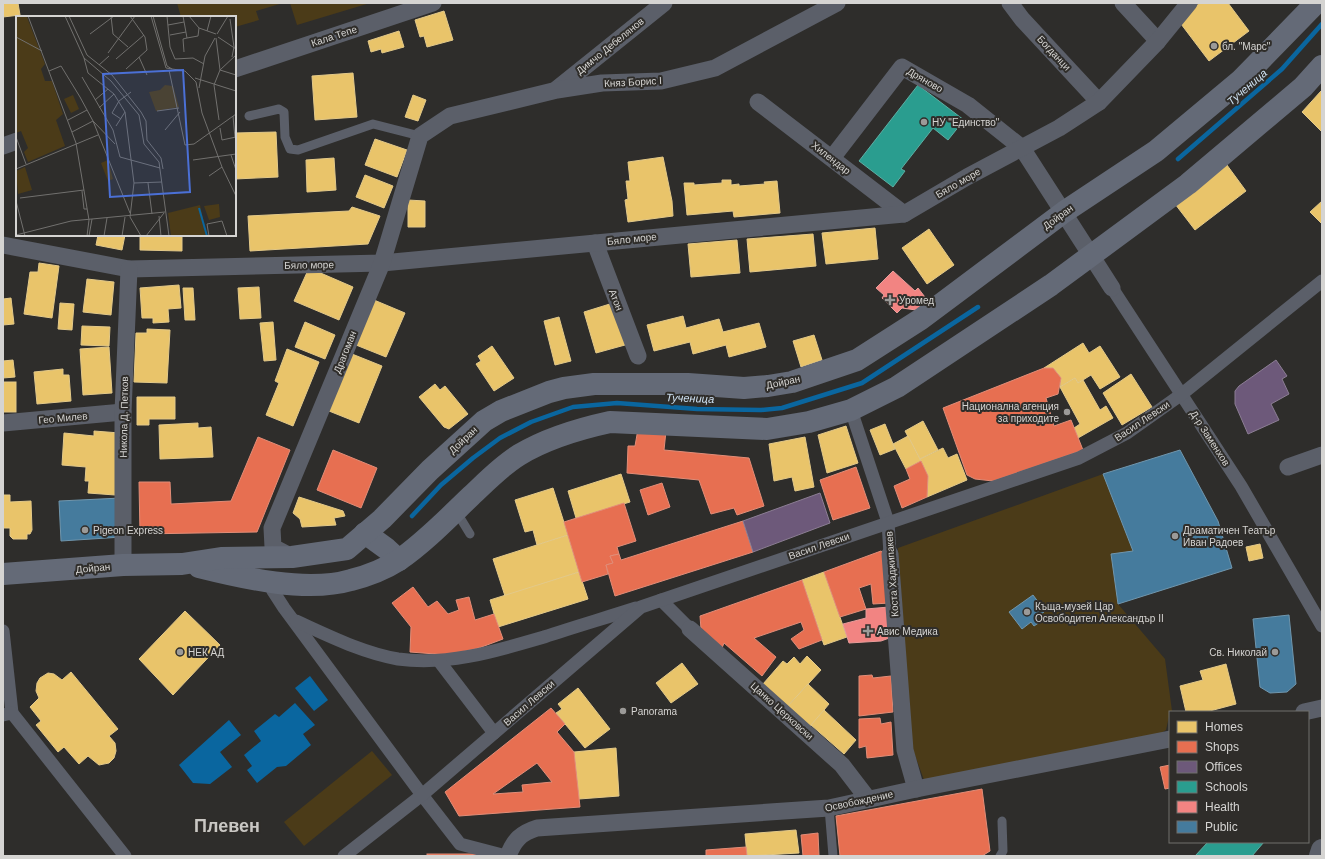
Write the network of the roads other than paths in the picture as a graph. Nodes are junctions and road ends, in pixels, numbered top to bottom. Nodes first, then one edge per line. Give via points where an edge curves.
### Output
1 (433, 3) edge
2 (664, 3) edge
3 (837, 3) edge
4 (1010, 3) edge
5 (1123, 3) edge
6 (1189, 3) edge
7 (1316, 3) edge
8 (1158, 41) junction
9 (1322, 66) edge
10 (236, 68) edge
11 (557, 90) junction
12 (758, 102) dead end
13 (1100, 102) junction
14 (249, 116) dead end
15 (420, 136) junction
16 (16, 141) edge
17 (3, 146) edge
18 (1022, 148) junction
19 (832, 158) junction
20 (1064, 212) junction
21 (904, 214) junction
22 (595, 243) junction
23 (3, 245) edge
24 (1091, 255) junction
25 (382, 263) junction
26 (129, 269) junction
27 (1322, 281) edge
28 (1112, 288) joint
29 (638, 356) dead end
30 (1182, 394) junction
31 (851, 410) junction
32 (123, 412) junction
33 (3, 423) edge
34 (1322, 455) edge
35 (1288, 467) dead end
36 (456, 511) junction
37 (888, 522) junction
38 (365, 533) junction
39 (470, 534) dead end
40 (890, 554) joint
41 (292, 557) junction
42 (399, 560) junction
43 (182, 564) junction
44 (123, 565) junction
45 (3, 574) edge
46 (280, 582) junction
47 (661, 600) junction
48 (641, 607) junction
49 (295, 620) junction
50 (1322, 626) edge
51 (690, 629) joint
52 (3, 631) edge
53 (439, 661) junction
54 (1322, 708) edge
55 (1308, 711) edge
56 (8, 714) edge
57 (494, 733) junction
58 (1169, 739) edge
59 (916, 789) junction
60 (422, 795) junction
61 (868, 799) junction
62 (829, 808) junction
63 (1002, 821) dead end
64 (1322, 850) edge
65 (125, 856) edge
66 (345, 856) edge
67 (507, 856) edge
68 (834, 856) edge
69 (1000, 856) edge
70 (1320, 856) edge

1 - 10 street, Кала Тепе
2 - 11 street, Димчо Дебелянов
3 - 11 street, Княз Борис I via 715,68 661,82 602,83
4 - 13 street, Богданци via 1022,20
5 - 8 street
6 - 8 street, Бяло море
7 - 20 main road, Дойран via 1241,80 1162,146
8 - 13 street, Бяло море
9 - 24 main road, Дойран via 1303,87 1188,184
11 - 15 street, Княз Борис I via 450,116
12 - 19 street, Хилендар
13 - 18 street, Бяло море
14 - 15 lane via 279,109 284,112 285,137 290,150 298,150 373,124
15 - 25 street, Драгоман
16 - 17 street
18 - 19 street, Дряново via 968,105 902,67
18 - 20 street, Д-р Заменхов
18 - 21 street, Бяло море
19 - 21 street, Хилендар
20 - 24 street, Д-р Заменхов
20 - 38 main road, Дойран via 921,319 857,360 784,384 744,388 688,384 594,384 549,392 501,411 469,434
21 - 22 street, Бяло море
22 - 25 street, Бяло море
22 - 29 street, Атон
23 - 26 street, Бяло море
24 - 28 street, Д-р Заменхов
24 - 31 main road, Дойран via 948,355 897,387
25 - 26 street, Бяло море
25 - 41 street, Драгоман via 272,528 273,547
26 - 32 street, Никола Д. Петков
27 - 30 street, Васил Левски
28 - 30 street, Д-р Заменхов
30 - 37 street, Васил Левски via 1127,433 1080,458
30 - 50 street, Д-р Заменхов via 1241,486
31 - 36 main road, Дойран via 809,422 767,428 626,422 610,422 587,427 544,442 519,455
31 - 37 street, Коста Хаджипакев
32 - 33 street, Гео Милев
32 - 44 street, Никола Д. Петков
34 - 35 street
36 - 39 lane
36 - 42 main road, Дойран
37 - 40 street, Коста Хаджипакев
37 - 47 street, Васил Левски
38 - 41 main road, Дойран via 347,549
38 - 42 main road
40 - 59 street, Коста Хаджипакев via 905,750
41 - 43 main road, Дойран via 221,558
42 - 46 main road, Дойран via 350,581 313,585
43 - 44 main road, Дойран
43 - 46 main road, Дойран
44 - 45 main road, Дойран
46 - 49 street via 273,591
47 - 48 street, Васил Левски
47 - 51 street
48 - 53 street via 505,648
48 - 57 street, Васил Левски
49 - 53 street via 357,647 398,659
49 - 60 street
51 - 61 street, Цанко Церковски via 842,765
52 - 56 street
53 - 57 street
54 - 55 street
56 - 65 street
57 - 60 street, Васил Левски
58 - 59 street, Освобождение
59 - 61 street, Освобождение
60 - 66 street, Васил Левски
60 - 67 street via 460,844
61 - 62 street, Освобождение
62 - 67 street, Освобождение via 537,828 525,832 516,839
62 - 68 lane
63 - 69 lane via 1003,851
64 - 70 street

